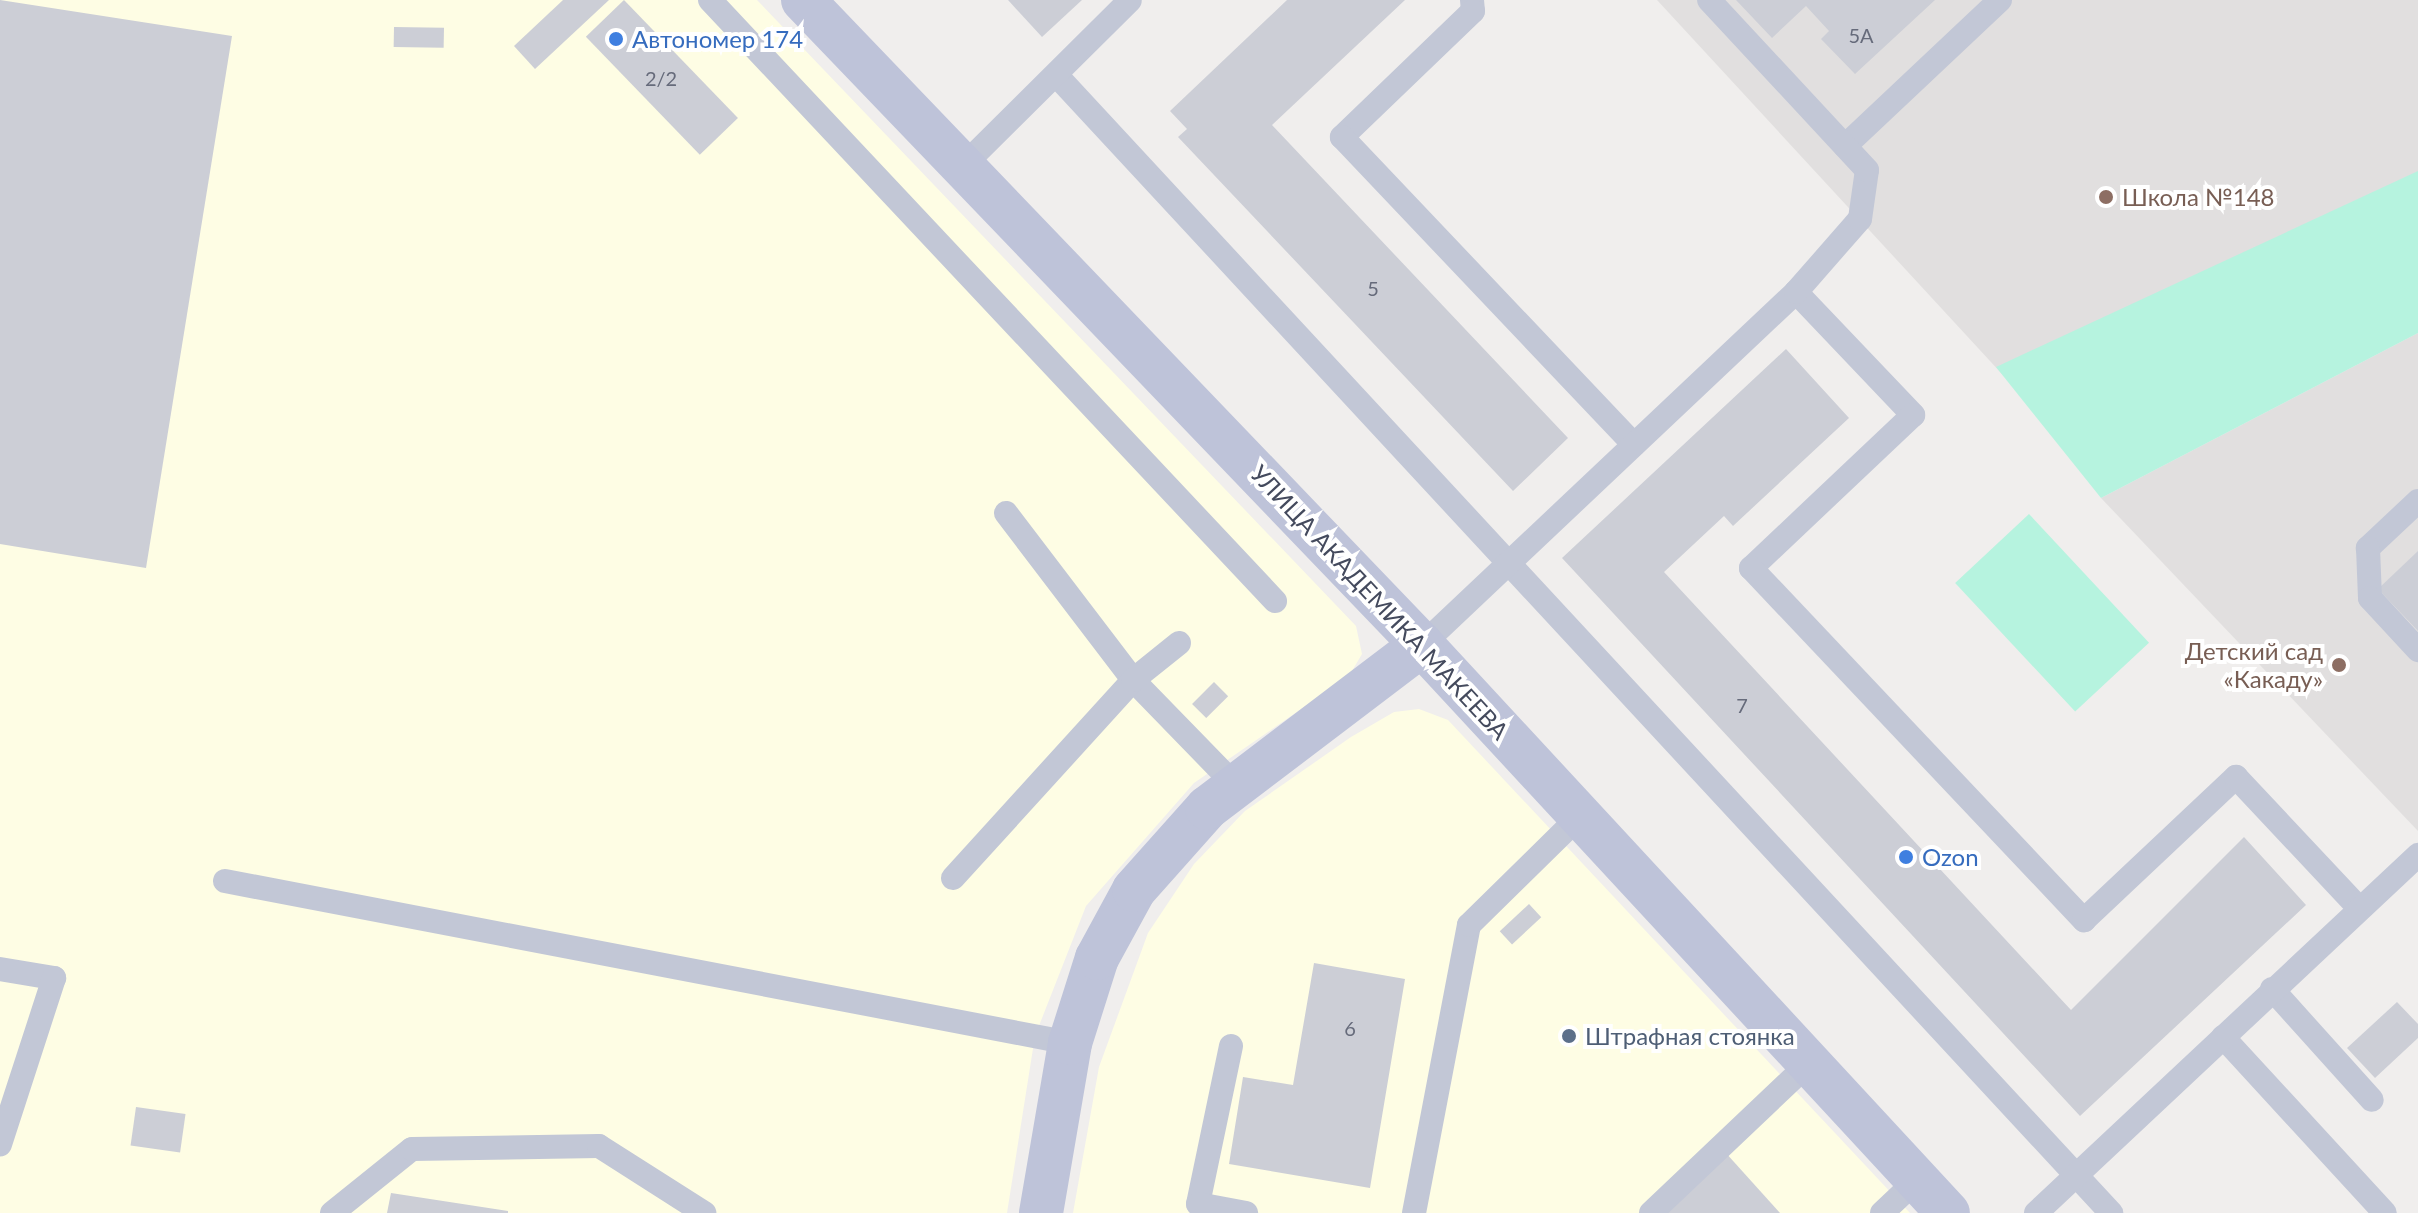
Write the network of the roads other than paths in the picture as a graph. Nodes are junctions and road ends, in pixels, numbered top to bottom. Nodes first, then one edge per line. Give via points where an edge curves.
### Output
1 (710, 0) edge
2 (803, 0) edge
3 (1130, 0) edge
4 (1472, 0) edge
5 (1709, 0) edge
6 (2000, 0) edge
7 (1059, 78) junction
8 (1845, 146) junction
9 (963, 166) junction
10 (1796, 292) junction
11 (1634, 445) junction
12 (2418, 501) edge
13 (1006, 513) dead end
14 (1508, 564) junction
15 (1275, 601) dead end
16 (1179, 643) dead end
17 (1422, 645) junction
18 (2418, 650) edge
19 (1133, 680) junction
20 (1236, 786) junction
21 (1580, 816) junction
22 (2418, 855) edge
23 (953, 878) dead end
24 (225, 881) dead end
25 (2359, 908) junction
26 (0, 969) edge
27 (2272, 989) junction
28 (2223, 1037) junction
29 (1070, 1043) junction
30 (1231, 1046) dead end
31 (1809, 1063) junction
32 (12, 1071) edge
33 (2372, 1100) dead end
34 (0, 1144) edge
35 (2076, 1175) junction
36 (1917, 1180) junction
37 (332, 1213) edge
38 (704, 1213) edge
39 (1041, 1213) edge
40 (1246, 1213) edge
41 (1414, 1213) edge
42 (1651, 1213) edge
43 (1882, 1213) edge
44 (1948, 1213) edge
45 (2036, 1213) edge
46 (2111, 1213) edge
47 (2385, 1213) edge

1 - 15 lane
2 - 9 street, УЛИЦА АКАДЕМИКА МАКЕЕВА
3 - 7 lane
4 - 11 lane via 1473,11 1342,137
5 - 8 lane
6 - 8 lane
7 - 9 lane
7 - 14 lane
8 - 10 lane via 1867,170 1860,219
9 - 17 street, УЛИЦА АКАДЕМИКА МАКЕЕВА
10 - 11 lane
10 - 25 lane via 1913,415 1751,568 2084,920 2236,777
11 - 14 lane
12 - 18 lane via 2368,548 2370,598
13 - 19 lane
14 - 17 lane
14 - 35 lane
16 - 19 lane
17 - 20 street
17 - 21 street, УЛИЦА АКАДЕМИКА МАКЕЕВА
19 - 20 lane
19 - 23 lane
20 - 29 street via 1176,839 1134,890 1097,958
21 - 31 street, УЛИЦА АКАДЕМИКА МАКЕЕВА
21 - 41 lane via 1469,925
22 - 25 lane
24 - 29 lane
25 - 27 lane
26 - 32 lane via 54,978
27 - 28 lane
27 - 33 lane
28 - 35 lane
28 - 47 lane
29 - 39 street
30 - 40 lane via 1198,1204
31 - 36 street, УЛИЦА АКАДЕМИКА МАКЕЕВА
31 - 42 lane
32 - 34 lane
35 - 45 lane
35 - 46 lane
36 - 43 lane
36 - 44 street, УЛИЦА АКАДЕМИКА МАКЕЕВА
37 - 38 lane via 412,1149 599,1146

